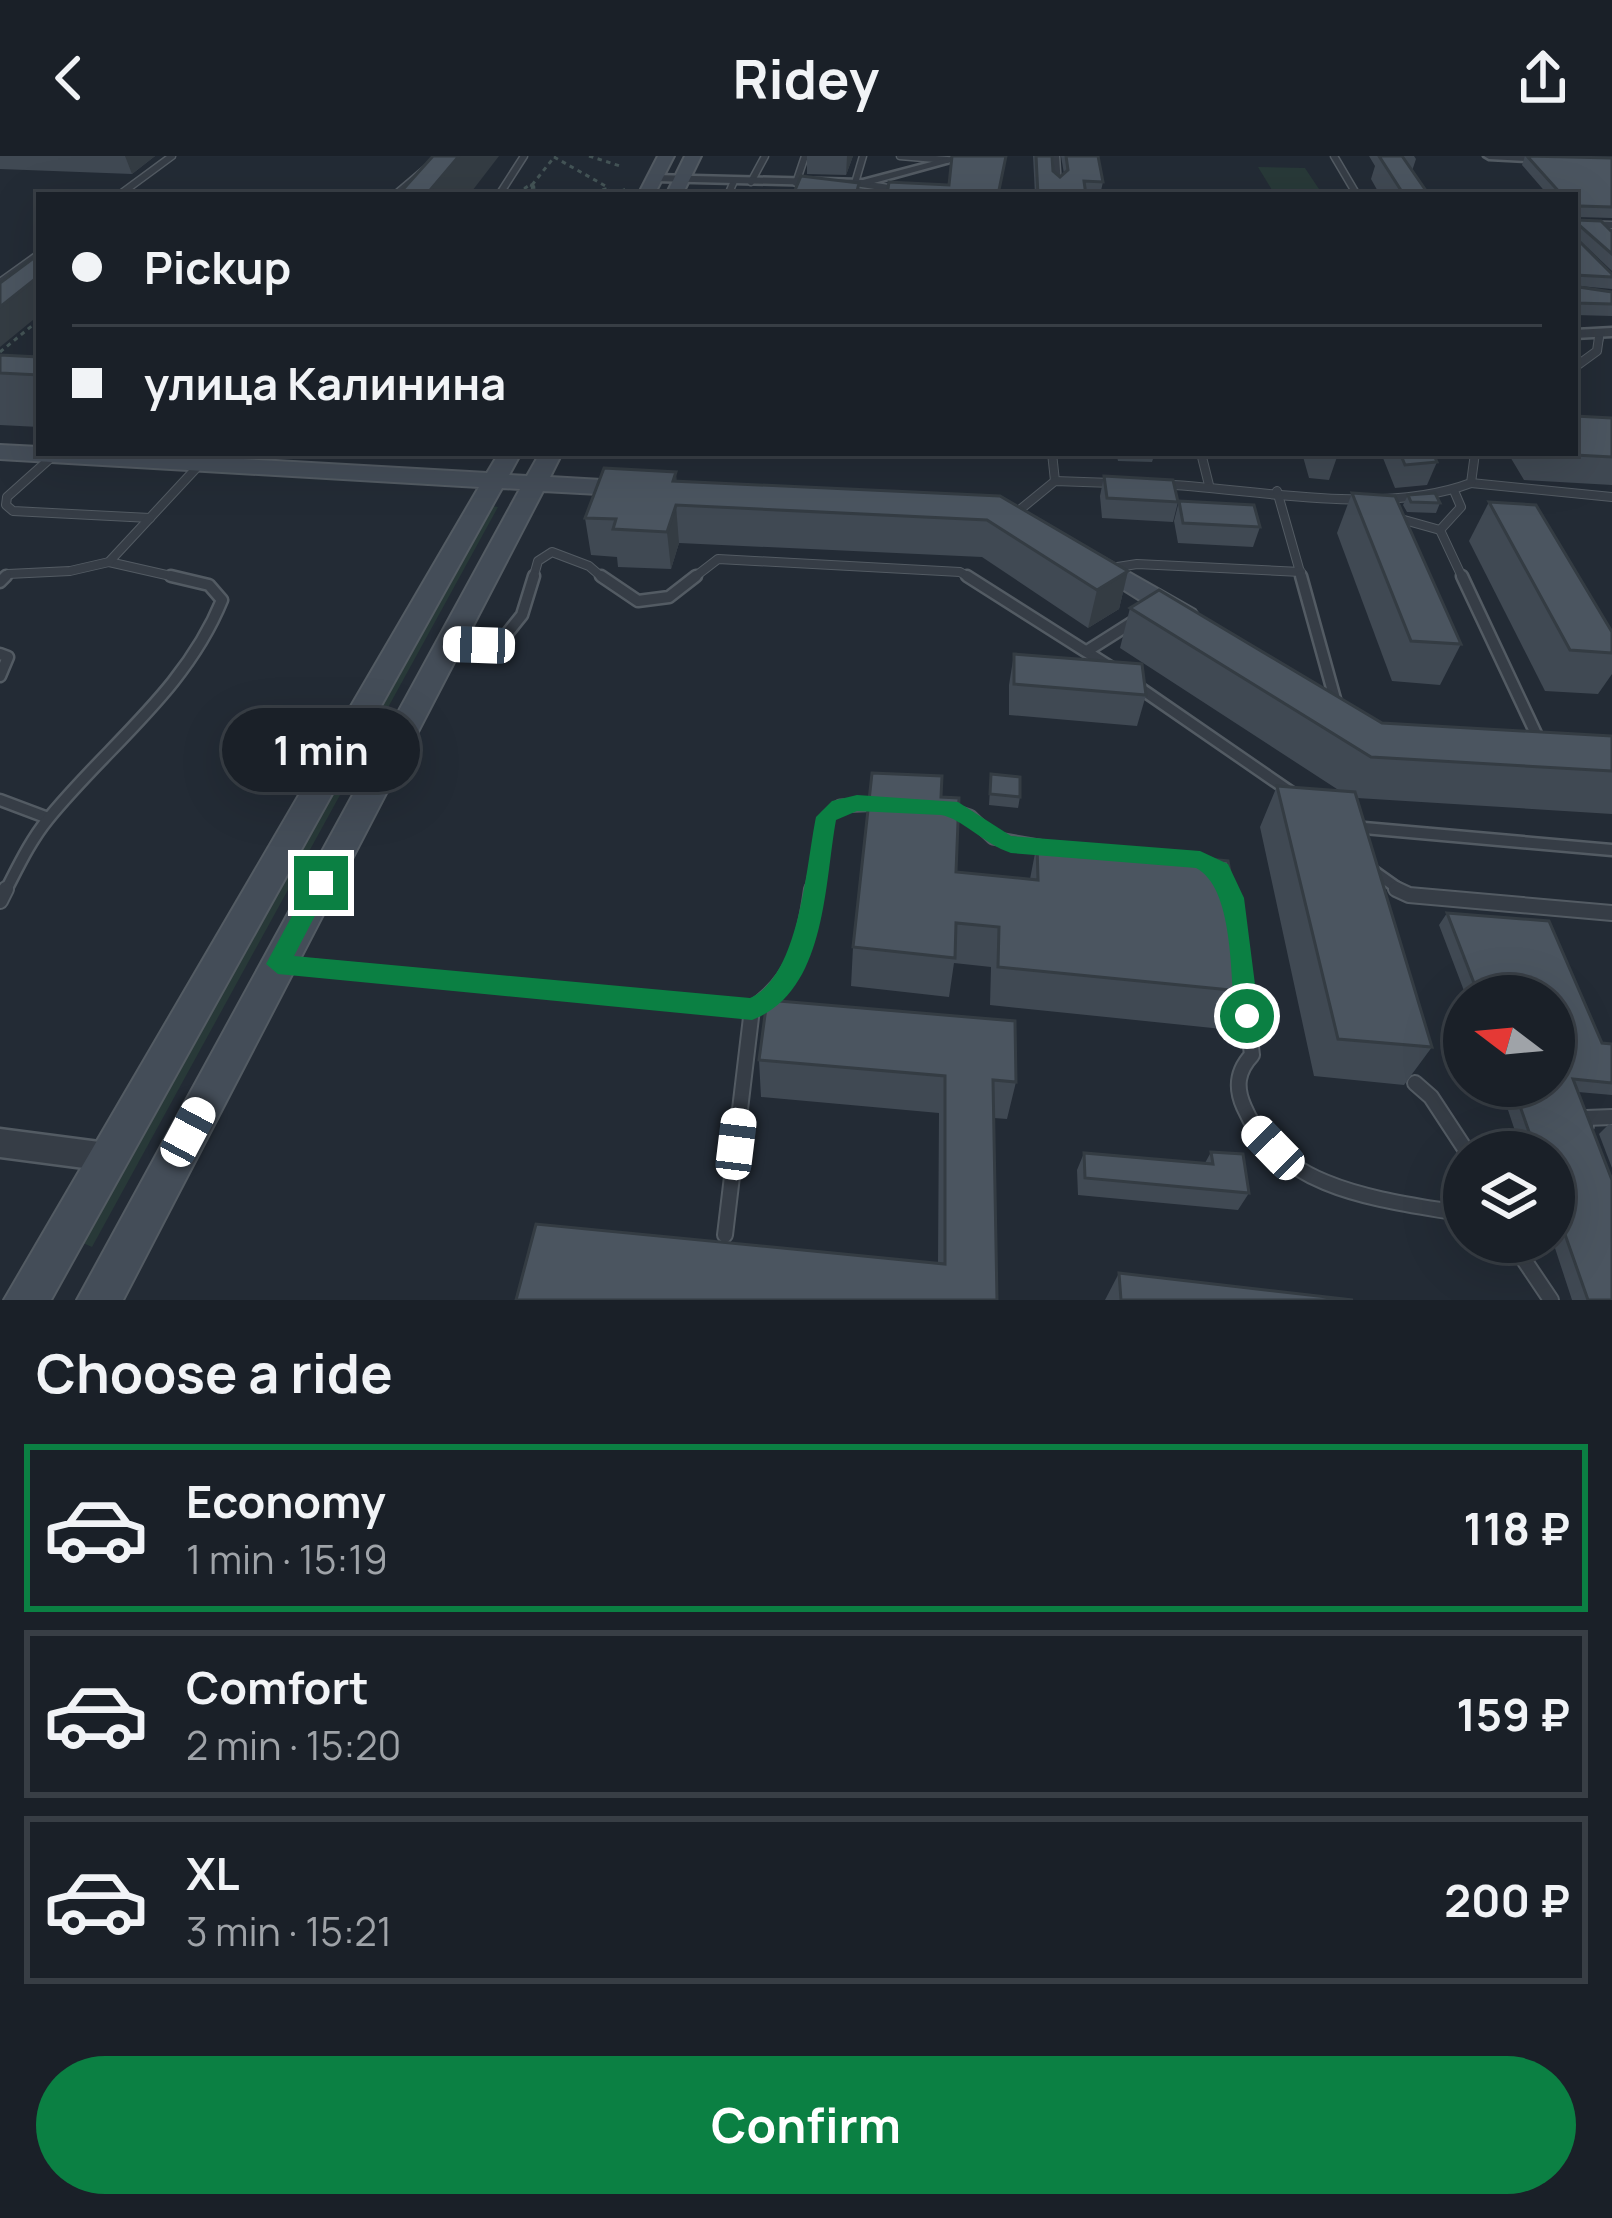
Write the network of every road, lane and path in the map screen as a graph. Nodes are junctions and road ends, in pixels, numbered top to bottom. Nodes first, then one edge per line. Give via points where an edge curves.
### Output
1 (172, 156) edge
2 (441, 156) edge
3 (524, 156) edge
4 (589, 156) edge
5 (666, 156) edge
6 (693, 156) edge
7 (765, 156) edge
8 (805, 156) edge
9 (863, 156) edge
10 (900, 156) edge
11 (967, 156) edge
12 (1056, 156) edge
13 (1334, 156) edge
14 (1489, 156) edge
15 (554, 157) edge
16 (1558, 158) edge
17 (947, 160) junction
18 (623, 166) dead end
19 (734, 181) junction
20 (752, 182) junction
21 (796, 183) junction
22 (855, 183) junction
23 (1058, 186) edge
24 (650, 187) edge
25 (678, 187) edge
26 (626, 189) dead end
27 (528, 190) edge
28 (123, 192) edge
29 (399, 192) edge
30 (501, 192) edge
31 (595, 192) edge
32 (620, 192) edge
33 (729, 192) edge
34 (918, 192) edge
35 (1355, 192) edge
36 (1578, 224) edge
37 (1599, 225) junction
38 (1612, 225) edge
39 (1612, 238) edge
40 (36, 256) edge
41 (0, 282) edge
42 (36, 322) edge
43 (1606, 332) edge
44 (0, 352) edge
45 (1578, 365) edge
46 (0, 452) edge
47 (36, 453) edge
48 (52, 456) edge
49 (106, 456) edge
50 (549, 456) edge
51 (1052, 456) edge
52 (1202, 456) edge
53 (1475, 456) edge
54 (183, 459) edge
55 (502, 467) edge
56 (1055, 482) junction
57 (534, 483) junction
58 (1121, 483) edge
59 (1471, 483) junction
60 (1143, 484) edge
61 (1209, 485) junction
62 (654, 490) edge
63 (1277, 490) junction
64 (1455, 493) junction
65 (1356, 496) junction
66 (1612, 497) edge
67 (995, 516) joint
68 (150, 518) junction
69 (1037, 529) edge
70 (1440, 530) junction
71 (1066, 544) edge
72 (109, 562) junction
73 (1108, 569) junction
74 (1301, 572) junction
75 (3, 576) edge
76 (1165, 604) junction
77 (1208, 630) edge
78 (447, 644) junction
79 (1087, 651) junction
80 (0, 654) edge
81 (0, 676) edge
82 (1303, 687) edge
83 (1337, 706) junction
84 (1364, 718) edge
85 (1538, 740) edge
86 (0, 800) edge
87 (1305, 802) edge
88 (899, 805) edge
89 (941, 807) edge
90 (48, 818) junction
91 (1356, 841) edge
92 (1058, 848) edge
93 (1612, 850) edge
94 (1365, 857) edge
95 (0, 901) edge
96 (1612, 913) edge
97 (278, 964) junction
98 (1241, 966) edge
99 (752, 1009) junction
100 (1415, 1083) dead end
101 (1607, 1117) edge
102 (1454, 1131) edge
103 (1587, 1133) edge
104 (0, 1142) edge
105 (107, 1157) junction
106 (1443, 1210) edge
107 (725, 1235) dead end
108 (1526, 1263) edge
109 (26, 1300) edge
110 (99, 1300) edge
111 (1551, 1300) edge

1 - 28 lane
2 - 29 lane
3 - 30 lane
4 - 18 path
5 - 24 main road
6 - 25 main road
7 - 20 lane
8 - 21 lane
9 - 22 lane
10 - 17 lane
11 - 17 street
12 - 23 lane
13 - 35 lane
14 - 16 street
15 - 27 path
15 - 31 path via 609,188
17 - 22 street
19 - 20 street
19 - 25 street
19 - 33 lane
20 - 21 street
21 - 22 street
22 - 34 lane
24 - 25 street
26 - 32 path
36 - 37 lane
37 - 38 lane
37 - 39 lane
40 - 41 lane
42 - 44 path
43 - 45 lane
46 - 47 main road
48 - 68 lane via 6,506 26,514
49 - 54 main road
50 - 57 main road
51 - 56 lane
52 - 61 lane
53 - 59 lane
54 - 55 main road
54 - 68 lane
55 - 57 main road
55 - 105 main road
56 - 58 lane
56 - 67 lane
57 - 62 main road
57 - 78 main road
59 - 64 lane
59 - 66 lane
60 - 61 lane
61 - 63 lane
63 - 65 lane
63 - 74 lane
64 - 65 lane
64 - 70 lane via 1461,507
65 - 70 lane
67 - 69 main road
68 - 72 lane
70 - 85 lane
71 - 73 main road
72 - 75 lane
72 - 90 lane via 208,586 222,600 209,639
73 - 74 lane
73 - 76 main road
74 - 83 lane
76 - 77 main road
76 - 79 lane
78 - 79 lane via 513,634 538,561 552,552 589,566 638,601 669,598 718,559 946,569
78 - 97 main road
79 - 87 lane
80 - 81 lane via 8,657
82 - 83 main road
83 - 84 main road
86 - 90 lane
88 - 99 lane via 857,803 826,817 799,959 773,999
89 - 92 lane via 970,817 992,838
90 - 95 lane
91 - 93 lane via 1341,822
94 - 96 lane via 1374,873 1409,895
97 - 99 lane
97 - 110 main road
98 - 106 lane via 1252,1055 1236,1085 1249,1124 1310,1175 1345,1191
99 - 107 lane
100 - 102 lane
101 - 103 lane via 1586,1118
104 - 105 street
105 - 109 main road
108 - 111 lane

